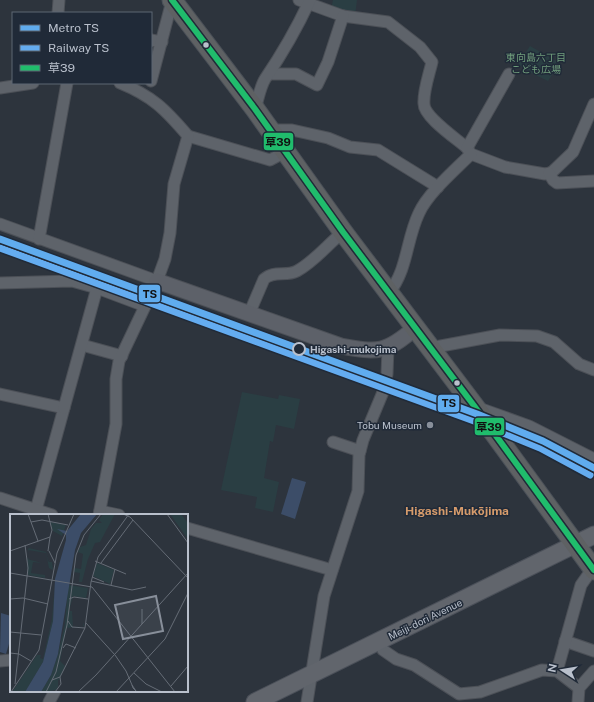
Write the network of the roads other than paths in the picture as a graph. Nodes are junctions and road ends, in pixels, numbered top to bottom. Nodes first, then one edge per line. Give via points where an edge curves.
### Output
1 (59, 0) edge
2 (172, 0) edge
3 (305, 1) edge
4 (58, 12) edge
5 (343, 16) junction
6 (156, 41) edge
7 (152, 74) edge
8 (270, 74) junction
9 (509, 74) dead end
10 (26, 84) edge
11 (67, 84) edge
12 (122, 84) edge
13 (150, 84) edge
14 (0, 88) edge
15 (147, 95) junction
16 (594, 104) edge
17 (255, 109) junction
18 (270, 130) junction
19 (188, 136) junction
20 (469, 151) junction
21 (285, 152) junction
22 (549, 173) junction
23 (594, 181) edge
24 (438, 187) junction
25 (0, 224) edge
26 (343, 232) junction
27 (39, 240) junction
28 (157, 281) junction
29 (0, 283) edge
30 (97, 288) junction
31 (389, 293) junction
32 (145, 306) junction
33 (249, 314) junction
34 (415, 328) junction
35 (82, 344) junction
36 (388, 348) junction
37 (430, 348) junction
38 (122, 356) junction
39 (594, 370) edge
40 (0, 394) edge
41 (475, 407) junction
42 (64, 408) junction
43 (333, 442) dead end
44 (360, 452) junction
45 (594, 459) edge
46 (0, 498) edge
47 (36, 510) junction
48 (99, 513) edge
49 (49, 514) edge
50 (109, 514) edge
51 (188, 528) edge
52 (594, 535) edge
53 (584, 548) edge
54 (594, 569) edge
55 (332, 570) junction
56 (565, 641) junction
57 (382, 650) junction
58 (594, 651) edge
59 (557, 671) junction
60 (594, 671) edge
61 (310, 688) edge
62 (579, 688) junction
63 (54, 692) edge
64 (49, 702) edge
65 (256, 702) edge
66 (279, 702) edge
67 (578, 702) edge

1 - 4 street
2 - 6 street
2 - 17 highway
3 - 5 street
3 - 8 street via 286,48
5 - 8 street via 328,62 316,84 296,74
5 - 20 street via 388,22 420,47 432,62 424,97 425,110
6 - 7 street
8 - 17 street via 265,80
9 - 20 street
10 - 14 street
11 - 27 street
12 - 15 street
13 - 15 street
15 - 19 street via 171,116
16 - 22 street via 573,152
17 - 18 highway
18 - 21 highway
18 - 24 street via 292,130 328,138 350,147 378,150
19 - 21 street via 270,160
19 - 28 street via 174,184 169,244
20 - 22 street via 505,167
20 - 24 street
21 - 26 highway
22 - 23 street via 557,183
24 - 31 street via 419,213 400,278
25 - 27 street
26 - 31 highway
26 - 33 street via 298,271 275,273 264,279
27 - 28 street
28 - 32 street
28 - 33 street
29 - 30 street via 72,281
30 - 32 street
30 - 35 street
31 - 34 highway
32 - 38 street
33 - 36 street via 341,346 379,351
34 - 36 street
34 - 37 highway
35 - 38 street
35 - 42 street
36 - 44 street via 388,374
37 - 39 street via 500,335 537,336 554,342 579,364
37 - 41 highway
38 - 48 street via 116,379 116,424
40 - 42 street
41 - 45 street via 529,426
41 - 53 highway
42 - 47 street
43 - 44 street
44 - 55 street via 358,491
46 - 47 street
47 - 49 street
48 - 50 street
51 - 55 street
52 - 53 main road, Meiji-dori Avenue
53 - 54 highway
53 - 57 main road, Meiji-dori Avenue
53 - 61 main road, Meiji-dori Avenue
54 - 56 street via 581,586
55 - 61 street via 324,596
56 - 58 street
56 - 59 street
57 - 59 street via 396,659 414,665 458,694 480,692 542,670
57 - 61 main road, Meiji-dori Avenue
59 - 62 street
60 - 62 street
61 - 65 main road, Meiji-dori Avenue
61 - 66 main road, Meiji-dori Avenue
62 - 67 street
63 - 64 street

